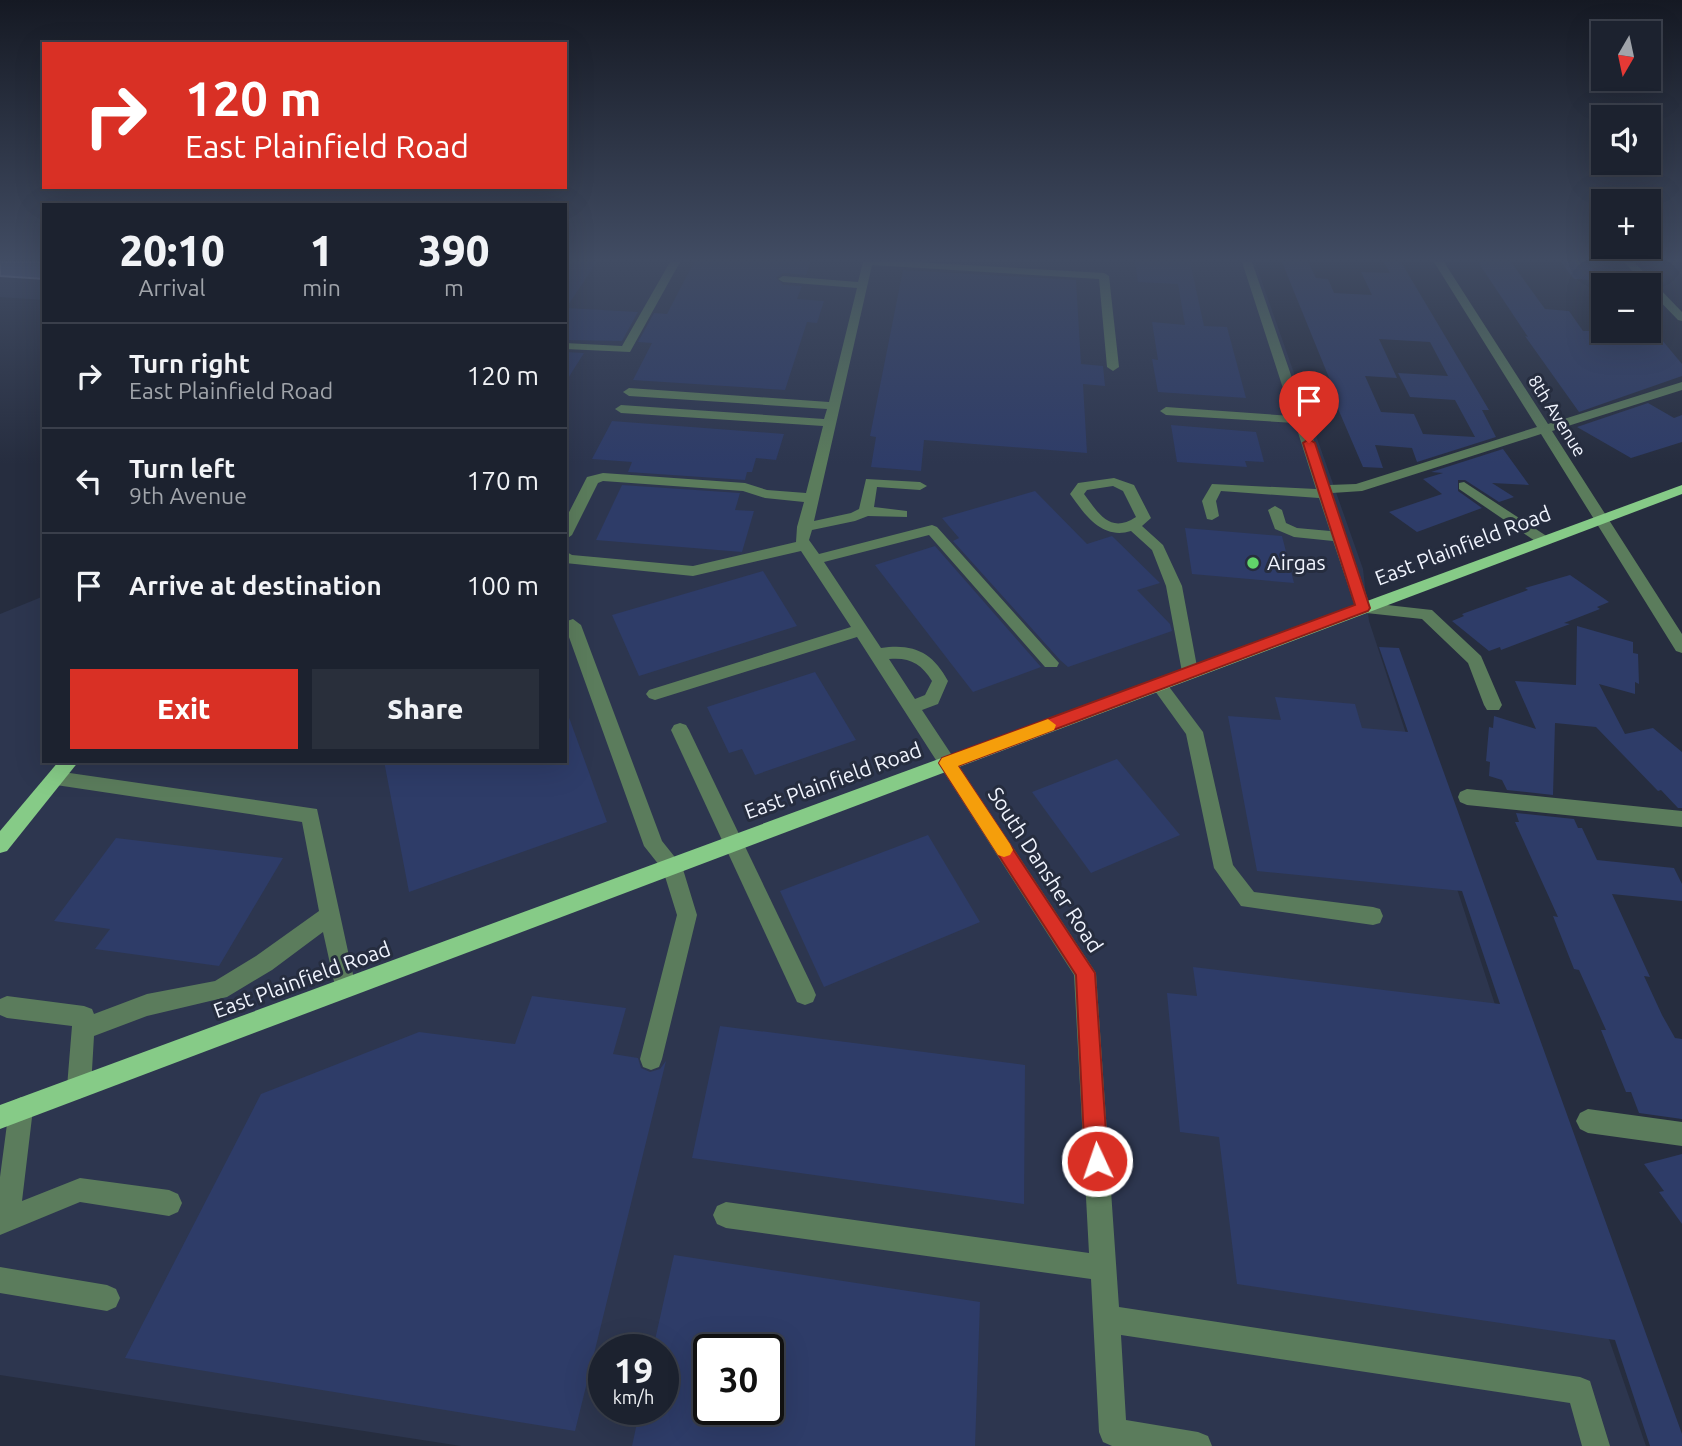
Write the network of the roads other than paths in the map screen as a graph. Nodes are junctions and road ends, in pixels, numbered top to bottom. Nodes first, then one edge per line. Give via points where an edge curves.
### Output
1 (637, 329) edge
2 (852, 329) edge
3 (1109, 329) edge
4 (1270, 329) edge
5 (1482, 329) edge
6 (567, 346) edge
7 (1113, 367) dead end
8 (1682, 386) edge
9 (629, 392) dead end
10 (621, 409) dead end
11 (1166, 411) dead end
12 (832, 415) junction
13 (1301, 420) junction
14 (1546, 430) junction
15 (919, 486) dead end
16 (1464, 486) dead end
17 (1326, 491) junction
18 (1681, 491) edge
19 (811, 498) junction
20 (1275, 510) dead end
21 (866, 511) junction
22 (902, 514) dead end
23 (1212, 516) dead end
24 (1600, 519) junction
25 (1134, 526) junction
26 (567, 531) edge
27 (1340, 537) junction
28 (1543, 540) junction
29 (808, 544) junction
30 (567, 558) edge
31 (1363, 608) junction
32 (573, 625) dead end
33 (861, 630) junction
34 (1682, 647) edge
35 (877, 655) junction
36 (1051, 663) dead end
37 (1191, 672) junction
38 (1158, 684) junction
39 (655, 694) dead end
40 (1493, 705) dead end
41 (911, 707) junction
42 (680, 730) dead end
43 (68, 763) edge
44 (947, 763) junction
45 (56, 778) junction
46 (1467, 797) dead end
47 (1682, 819) edge
48 (734, 843) junction
49 (0, 845) edge
50 (672, 866) junction
51 (330, 915) junction
52 (1373, 916) dead end
53 (345, 988) junction
54 (805, 995) dead end
55 (7, 1007) dead end
56 (85, 1028) junction
57 (651, 1059) dead end
58 (79, 1087) junction
59 (10, 1113) edge
60 (1588, 1121) dead end
61 (1682, 1134) edge
62 (169, 1203) dead end
63 (726, 1215) dead end
64 (4, 1221) edge
65 (1103, 1268) junction
66 (0, 1280) edge
67 (107, 1298) dead end
68 (1107, 1319) junction
69 (1198, 1446) edge
70 (1596, 1446) edge

1 - 6 street via 626,350
2 - 12 street
3 - 7 street
4 - 13 street
5 - 14 street, 8th Avenue
8 - 14 street
9 - 12 street
10 - 12 street
11 - 13 street
12 - 19 street
13 - 17 street
14 - 17 street via 1357,488
14 - 24 street, 8th Avenue
15 - 21 street via 871,482
16 - 28 street
17 - 23 street via 1217,487 1209,502
17 - 27 street
18 - 24 main road, East Plainfield Road
19 - 26 street via 765,494 745,487 603,477 592,480
19 - 29 street
20 - 27 street via 1280,526 1287,529
21 - 22 street
21 - 29 street
24 - 28 main road, East Plainfield Road
24 - 34 street, 8th Avenue
25 - 25 street via 1109,530 1077,494 1083,486 1114,482 1129,488 1144,518
25 - 37 street via 1158,548 1174,586
27 - 31 street
28 - 31 main road, East Plainfield Road
29 - 30 street via 693,571
29 - 33 street, South Dansher Road
29 - 36 street via 932,530
31 - 37 main road, East Plainfield Road
31 - 40 street via 1404,616 1426,614 1475,660
32 - 50 street via 654,846
33 - 35 street, South Dansher Road
33 - 39 street
35 - 41 street, South Dansher Road
35 - 41 street via 901,650 931,664 940,681 932,699
37 - 38 main road, East Plainfield Road
38 - 44 main road, East Plainfield Road
38 - 52 street via 1194,732 1224,868 1248,900
41 - 44 street, South Dansher Road
42 - 48 street
43 - 45 main road
44 - 48 main road, East Plainfield Road
44 - 65 street, South Dansher Road via 1085,973
45 - 49 main road
45 - 51 street via 310,815
46 - 47 street
48 - 50 main road, East Plainfield Road
48 - 54 street
50 - 53 main road, East Plainfield Road
50 - 57 street via 687,915
51 - 53 street
51 - 56 street via 219,990 147,1005
53 - 58 main road, East Plainfield Road
55 - 56 street via 84,1017
56 - 58 street
58 - 59 main road, East Plainfield Road
59 - 64 street
60 - 61 street
62 - 64 street via 80,1190
63 - 65 street
65 - 68 street, South Dansher Road
66 - 67 street
68 - 69 street, South Dansher Road via 1113,1432
68 - 70 street via 1580,1391

